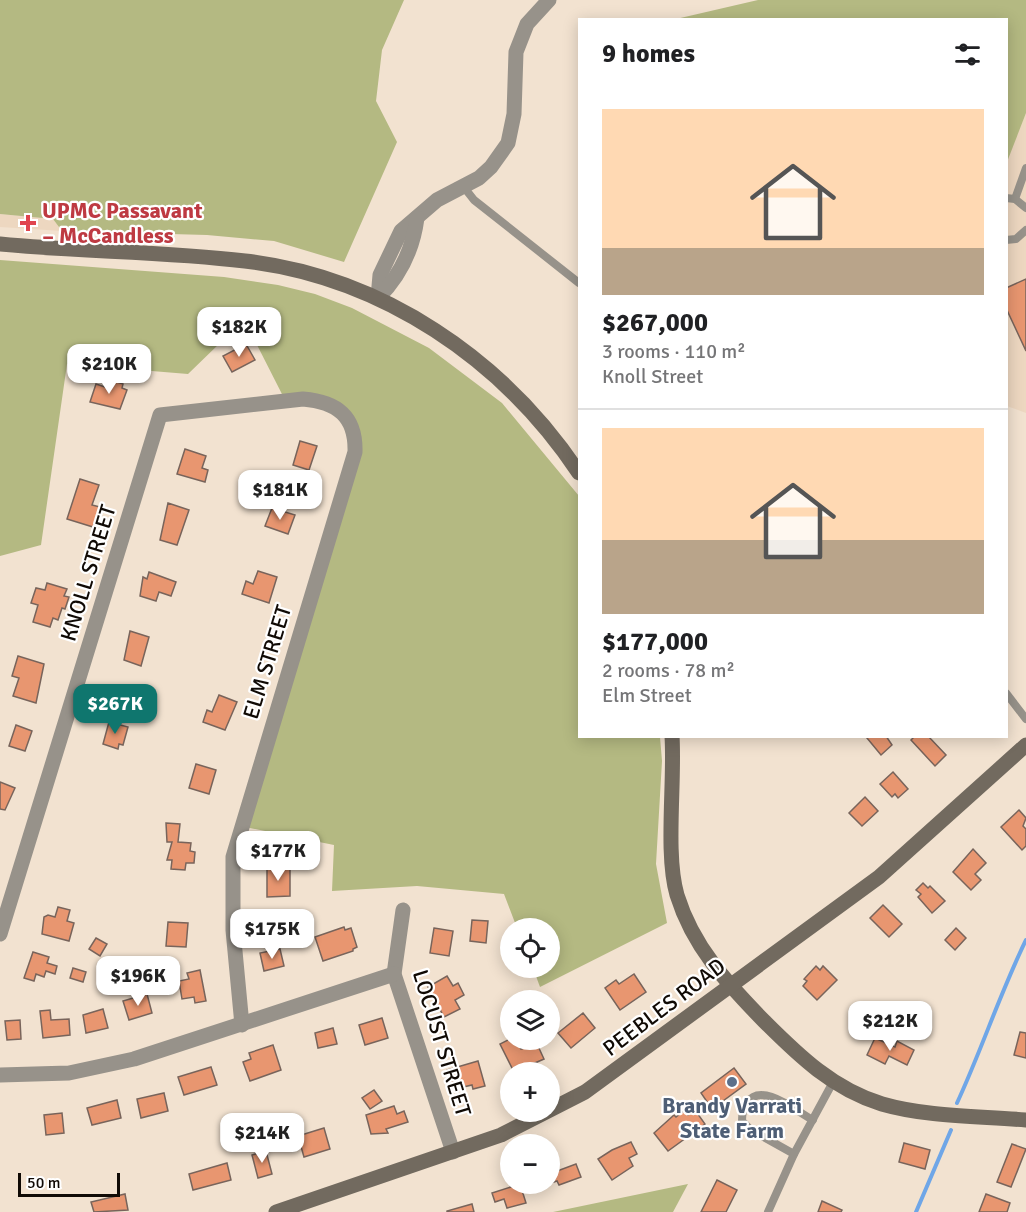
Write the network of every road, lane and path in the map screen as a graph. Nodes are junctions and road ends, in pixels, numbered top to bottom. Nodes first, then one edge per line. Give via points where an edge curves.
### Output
1 (549, 0) edge
2 (1026, 168) edge
3 (463, 186) junction
4 (1011, 198) edge
5 (1026, 208) edge
6 (1026, 230) edge
7 (1008, 240) edge
8 (0, 244) edge
9 (578, 282) edge
10 (378, 298) junction
11 (250, 404) joint
12 (578, 472) edge
13 (1008, 696) edge
14 (1026, 719) edge
15 (672, 738) edge
16 (1026, 745) edge
17 (403, 910) dead end
18 (0, 934) edge
19 (394, 974) junction
20 (730, 986) junction
21 (242, 1025) junction
22 (0, 1075) edge
23 (833, 1082) junction
24 (813, 1120) junction
25 (1026, 1120) edge
26 (453, 1152) junction
27 (794, 1154) junction
28 (276, 1212) edge
29 (768, 1212) edge

1 - 3 street via 527,24 516,52 514,114 508,143 491,167
2 - 4 lane
3 - 9 lane via 474,200
3 - 10 street via 436,200 417,218 415,237 394,282
4 - 5 lane
6 - 7 lane via 1016,239
8 - 10 street via 244,261 312,274
10 - 12 street via 428,326 492,372 536,416
11 - 18 street, KNOLL STREET via 160,415
11 - 21 street, ELM STREET via 303,399 325,402 347,418 355,442 353,462 233,857 232,930
13 - 14 lane
15 - 20 street via 677,893 701,947
16 - 20 street, PEEBLES ROAD via 879,877
17 - 19 street, LOCUST STREET
19 - 21 street
19 - 26 street, LOCUST STREET
20 - 23 street via 800,1056
20 - 26 street, PEEBLES ROAD via 585,1092 501,1135
21 - 22 street via 92,1069 50,1075
23 - 24 lane
23 - 25 street via 857,1095 898,1108
24 - 27 lane
24 - 27 lane via 759,1094 752,1096 742,1112 742,1121 752,1130
26 - 28 street, PEEBLES ROAD
27 - 29 lane

